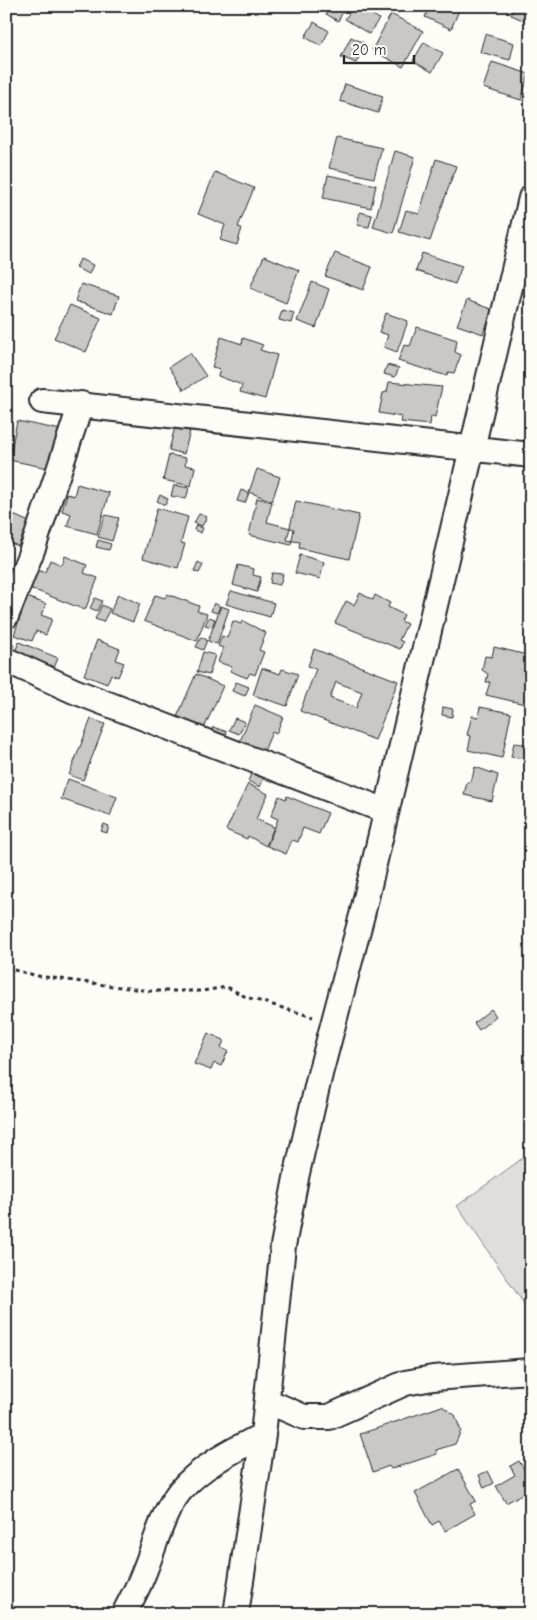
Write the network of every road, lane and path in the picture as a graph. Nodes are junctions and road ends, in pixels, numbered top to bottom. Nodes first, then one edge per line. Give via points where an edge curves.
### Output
1 (531, 198) edge
2 (42, 401) dead end
3 (81, 404) junction
4 (471, 448) junction
5 (531, 454) edge
6 (6, 616) edge
7 (6, 660) edge
8 (386, 811) junction
9 (6, 968) edge
10 (335, 1023) junction
11 (531, 1371) edge
12 (267, 1401) junction
13 (263, 1435) junction
14 (124, 1614) edge
15 (236, 1614) edge

1 - 4 street
2 - 3 street
3 - 4 street
3 - 6 street via 41,526
4 - 5 street
4 - 8 street
7 - 8 street via 74,692
8 - 10 street
9 - 10 path via 38,976 150,992 227,987 246,997
10 - 12 street via 318,1083 283,1246
11 - 12 street via 405,1383 329,1417 304,1417
12 - 13 street
13 - 14 street via 227,1454 179,1492
13 - 15 street

